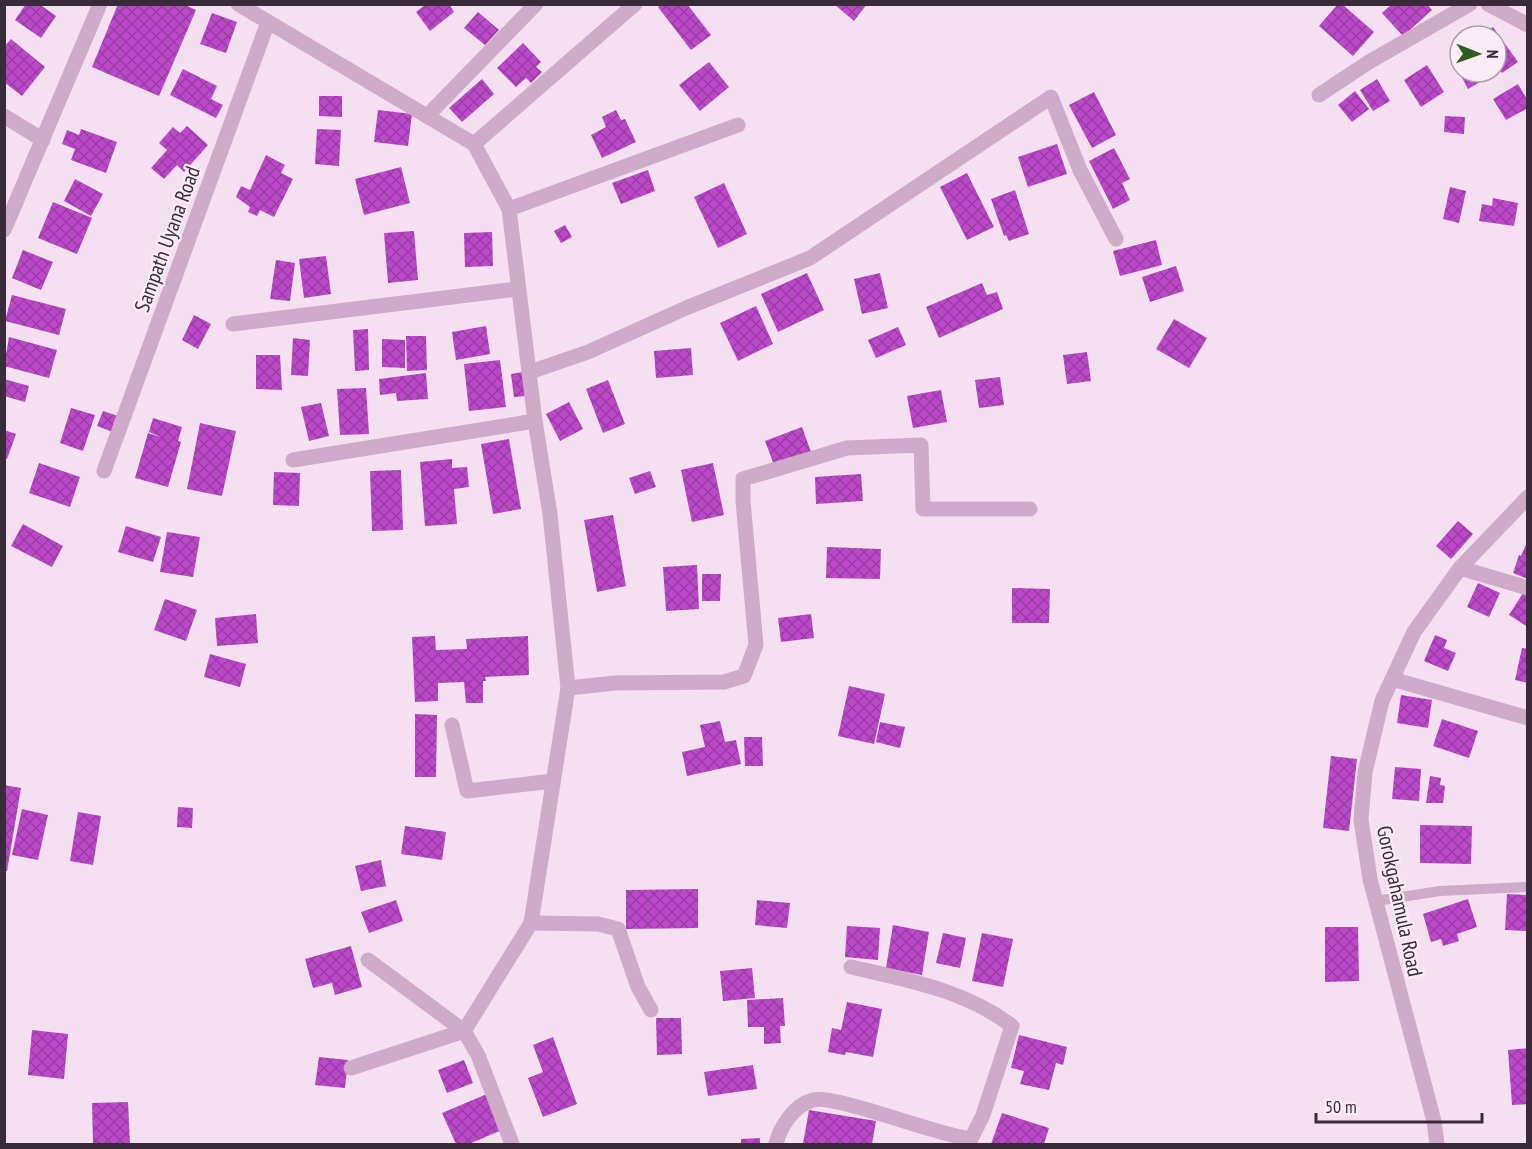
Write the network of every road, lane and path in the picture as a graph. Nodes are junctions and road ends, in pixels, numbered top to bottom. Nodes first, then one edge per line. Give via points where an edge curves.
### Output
1 (100, 4) edge
2 (238, 4) edge
3 (536, 4) edge
4 (635, 4) edge
5 (1470, 4) edge
6 (1488, 4) edge
7 (268, 22) junction
8 (1527, 24) edge
9 (1319, 95) dead end
10 (4, 116) edge
11 (427, 116) junction
12 (738, 125) dead end
13 (43, 140) junction
14 (474, 144) junction
15 (509, 209) junction
16 (4, 230) edge
17 (1116, 238) dead end
18 (517, 289) junction
19 (233, 324) dead end
20 (530, 372) junction
21 (535, 421) junction
22 (293, 460) dead end
23 (104, 471) dead end
24 (1527, 497) edge
25 (1030, 509) dead end
26 (1460, 568) junction
27 (1527, 588) edge
28 (1392, 679) junction
29 (568, 688) junction
30 (1527, 718) edge
31 (452, 725) dead end
32 (553, 781) junction
33 (1527, 886) edge
34 (1376, 902) junction
35 (531, 923) junction
36 (368, 960) dead end
37 (851, 967) dead end
38 (651, 1010) dead end
39 (464, 1031) junction
40 (351, 1068) dead end
41 (512, 1144) edge
42 (776, 1144) edge
43 (1437, 1144) edge

1 - 13 street
2 - 7 street
3 - 11 street
4 - 14 street
5 - 9 street
6 - 8 street
7 - 11 street
7 - 23 street, Sampath Uyana Road
10 - 13 street
11 - 14 street
12 - 15 street
13 - 16 street
14 - 15 street
15 - 18 street
17 - 20 street via 1080,170 1051,97 810,258 588,352
18 - 19 street
18 - 20 street
20 - 21 street
21 - 22 street
21 - 29 street via 550,514
24 - 26 street, Gorokgahamula Road
25 - 29 street via 923,509 921,446 847,448 743,479 756,645 744,676 724,682 615,683
26 - 27 street
26 - 28 street, Gorokgahamula Road via 1414,632
28 - 30 street
28 - 34 street, Gorokgahamula Road via 1382,701 1365,772 1360,820
29 - 32 street
31 - 32 street via 467,791
32 - 35 street
33 - 34 lane via 1440,891
34 - 43 street, Gorokgahamula Road
35 - 38 street via 598,924 618,929 638,987
35 - 39 street
36 - 39 street
37 - 42 street via 939,988 998,1015 1011,1026 983,1115 971,1139 913,1126 828,1099 813,1100 795,1109
39 - 40 street
39 - 41 street via 478,1055

